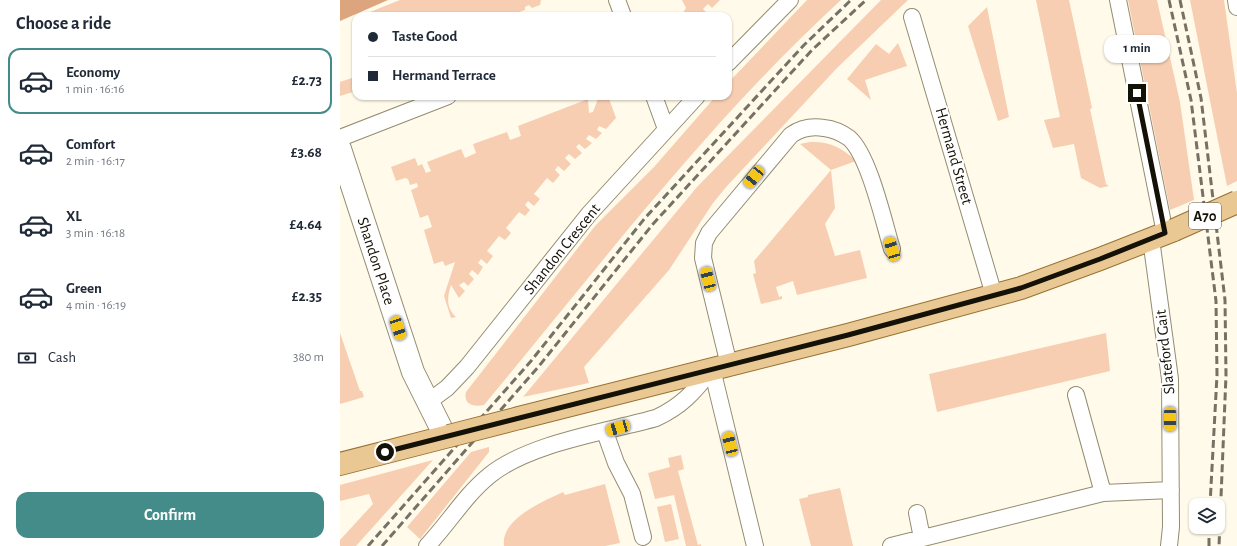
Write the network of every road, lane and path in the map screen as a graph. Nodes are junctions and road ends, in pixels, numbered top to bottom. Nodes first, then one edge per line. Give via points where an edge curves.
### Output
1 (617, 0) edge
2 (790, 0) edge
3 (1118, 0) edge
4 (1236, 0) edge
5 (1237, 7) edge
6 (622, 12) edge
7 (912, 17) dead end
8 (732, 59) edge
9 (438, 100) edge
10 (656, 100) edge
11 (693, 100) edge
12 (666, 128) junction
13 (340, 138) edge
14 (340, 149) edge
15 (1237, 202) edge
16 (1163, 234) junction
17 (892, 249) dead end
18 (994, 295) junction
19 (721, 367) junction
20 (1076, 395) dead end
21 (428, 402) junction
22 (605, 432) junction
23 (447, 436) junction
24 (340, 464) edge
25 (1170, 490) junction
26 (1103, 493) junction
27 (917, 514) dead end
28 (643, 537) dead end
29 (922, 538) junction
30 (437, 542) edge
31 (755, 546) edge
32 (891, 546) edge
33 (1169, 546) edge

1 - 6 street
2 - 8 street
3 - 16 street, Slateford Gait
4 - 5 street
7 - 18 street, Hermand Street
9 - 13 street
10 - 12 street
11 - 12 street, Shandon Crescent
12 - 21 street, Shandon Crescent via 589,214 467,367 447,388
14 - 21 street, Shandon Place via 413,372
15 - 16 main road, A70, bridge
16 - 18 main road, A70 via 1048,279
16 - 25 street, Slateford Gait via 1170,379
17 - 19 street via 866,167 853,143 838,132 820,127 803,129 791,134 714,227 704,243 703,258
18 - 19 main road, A70
19 - 22 street via 689,398 668,412 656,418
19 - 23 main road, A70, bridge
19 - 31 street
20 - 26 street
21 - 23 street, Shandon Place
22 - 28 street via 616,463 632,494
22 - 30 street via 544,448 502,466 471,493
23 - 24 main road, A70
25 - 26 street
25 - 33 street, Slateford Gait
26 - 29 street
27 - 29 street
29 - 32 street

